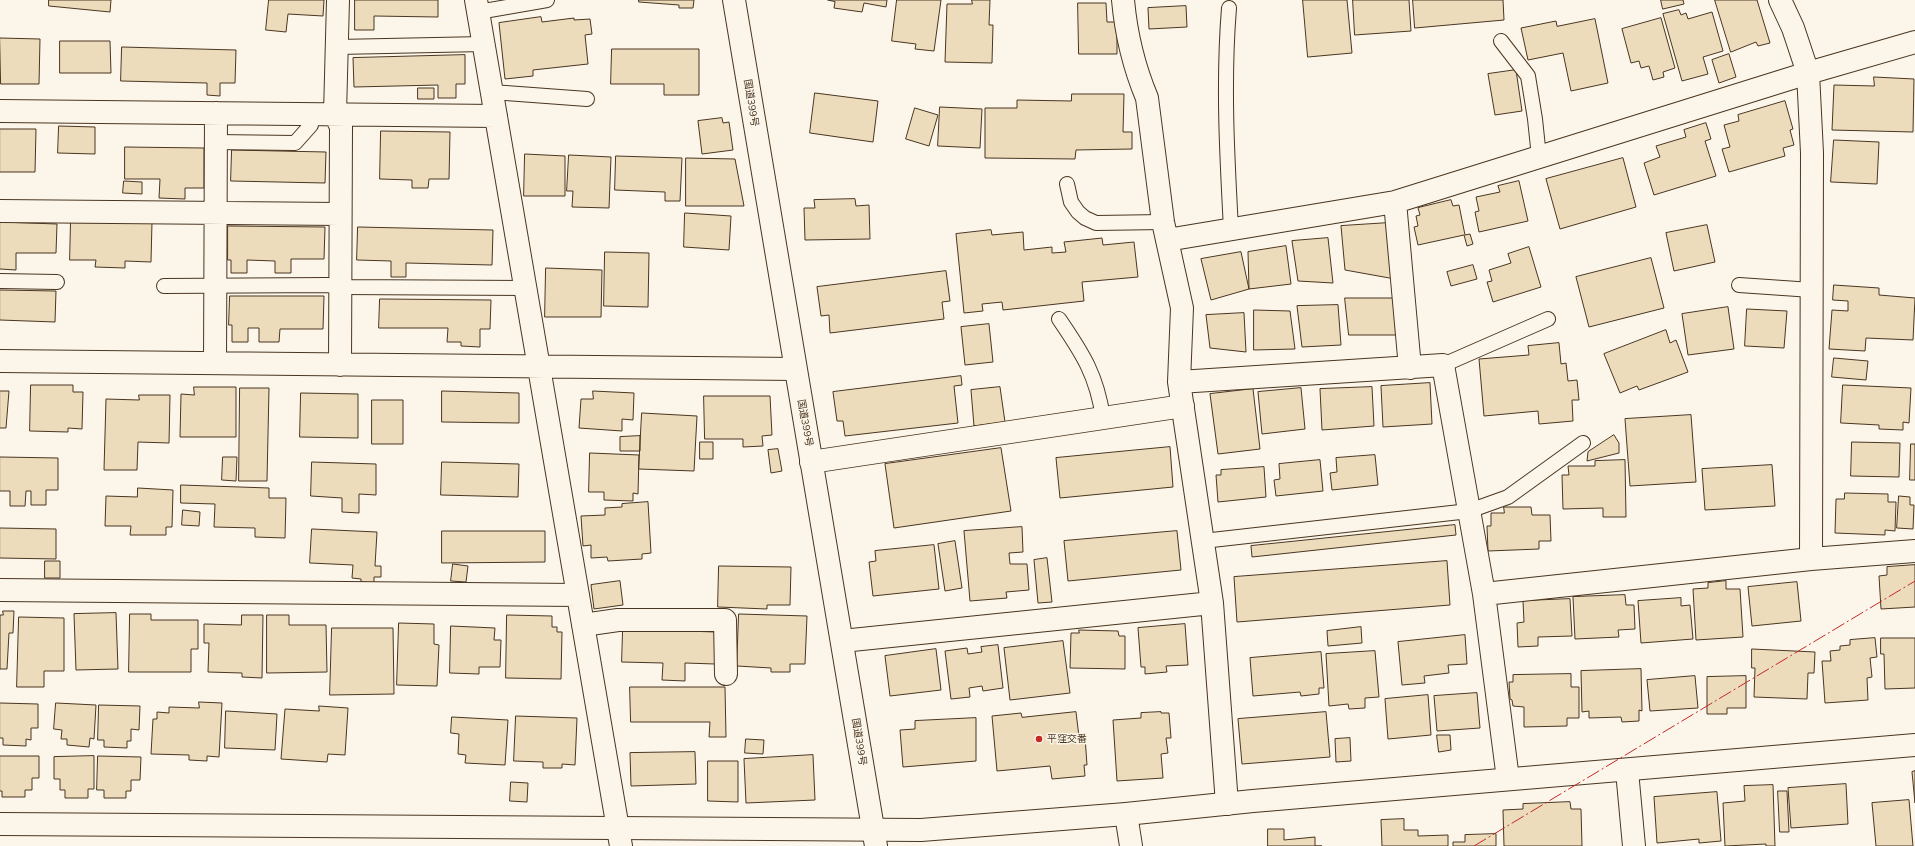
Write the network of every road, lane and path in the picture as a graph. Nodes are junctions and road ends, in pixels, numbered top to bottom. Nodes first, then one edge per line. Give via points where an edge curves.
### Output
1 (338, 0) edge
2 (547, 0) edge
3 (734, 0) edge
4 (1123, 0) edge
5 (1780, 0) edge
6 (477, 6) edge
7 (1229, 8) dead end
8 (1501, 41) dead end
9 (1915, 42) edge
10 (484, 44) junction
11 (337, 47) junction
12 (1808, 73) junction
13 (492, 92) junction
14 (587, 99) dead end
15 (0, 111) edge
16 (216, 113) junction
17 (310, 114) junction
18 (335, 114) junction
19 (496, 116) junction
20 (215, 142) junction
21 (1539, 157) junction
22 (1067, 184) dead end
23 (1395, 202) junction
24 (0, 211) edge
25 (215, 213) junction
26 (340, 214) junction
27 (1231, 229) junction
28 (1165, 231) junction
29 (0, 281) edge
30 (57, 282) dead end
31 (215, 285) junction
32 (1739, 285) dead end
33 (164, 286) dead end
34 (340, 287) junction
35 (526, 288) junction
36 (1812, 290) junction
37 (1059, 319) dead end
38 (1548, 319) dead end
39 (0, 361) edge
40 (215, 363) junction
41 (340, 365) junction
42 (1442, 365) junction
43 (539, 367) junction
44 (1410, 368) junction
45 (795, 369) junction
46 (1179, 382) junction
47 (1183, 406) junction
48 (1103, 418) junction
49 (1583, 443) dead end
50 (811, 462) junction
51 (1469, 511) junction
52 (1203, 541) junction
53 (1915, 551) edge
54 (1811, 559) junction
55 (0, 590) edge
56 (1484, 594) junction
57 (578, 595) junction
58 (1212, 603) junction
59 (583, 625) junction
60 (842, 641) junction
61 (726, 674) dead end
62 (1915, 745) edge
63 (1626, 770) junction
64 (1508, 779) junction
65 (1227, 804) junction
66 (1126, 814) junction
67 (0, 824) edge
68 (619, 836) edge
69 (874, 838) edge
70 (1131, 846) edge
71 (1634, 846) edge

1 - 11 main road
2 - 6 lane
3 - 45 main road, 国道399号
4 - 28 main road via 1139,80 1147,98
5 - 12 main road via 1793,28
6 - 10 main road
7 - 27 lane via 1225,51 1225,113
8 - 21 lane via 1528,76
9 - 12 main road
10 - 11 lane
10 - 13 main road
11 - 18 main road
12 - 21 main road
12 - 36 main road via 1812,153
13 - 14 lane
13 - 19 main road
15 - 16 main road
16 - 17 main road
16 - 20 main road
17 - 18 main road
17 - 20 lane via 311,125 295,143
18 - 19 main road
18 - 26 main road via 341,127
19 - 35 main road
20 - 25 main road
21 - 23 main road
22 - 28 lane via 1071,202 1085,218 1096,223
23 - 27 main road
23 - 44 main road
24 - 25 main road
25 - 26 main road
25 - 31 main road
26 - 34 main road
27 - 28 main road
28 - 46 main road via 1182,308
29 - 30 lane
31 - 33 lane
31 - 34 lane
31 - 40 main road
32 - 36 lane
34 - 35 lane
34 - 41 main road
35 - 43 main road
36 - 54 main road
37 - 48 lane via 1082,351 1100,397
38 - 42 lane
39 - 40 main road
40 - 41 main road
41 - 43 main road
42 - 44 main road
42 - 51 main road
43 - 45 main road
43 - 57 main road
44 - 46 main road
45 - 50 main road, 国道399号
46 - 47 main road
47 - 48 main road
47 - 52 main road
48 - 50 main road
49 - 51 lane via 1508,497
50 - 60 main road, 国道399号
51 - 52 lane
51 - 56 main road
52 - 58 main road
53 - 54 main road
54 - 56 main road
55 - 57 main road
56 - 64 main road
57 - 59 main road
58 - 60 main road
58 - 65 main road
59 - 61 main road via 618,620 725,620
59 - 68 main road
60 - 69 main road, 国道399号
62 - 63 main road
63 - 64 main road
63 - 71 main road
64 - 65 main road
65 - 66 main road
66 - 69 main road via 921,830
66 - 70 main road
67 - 68 main road
68 - 69 main road

